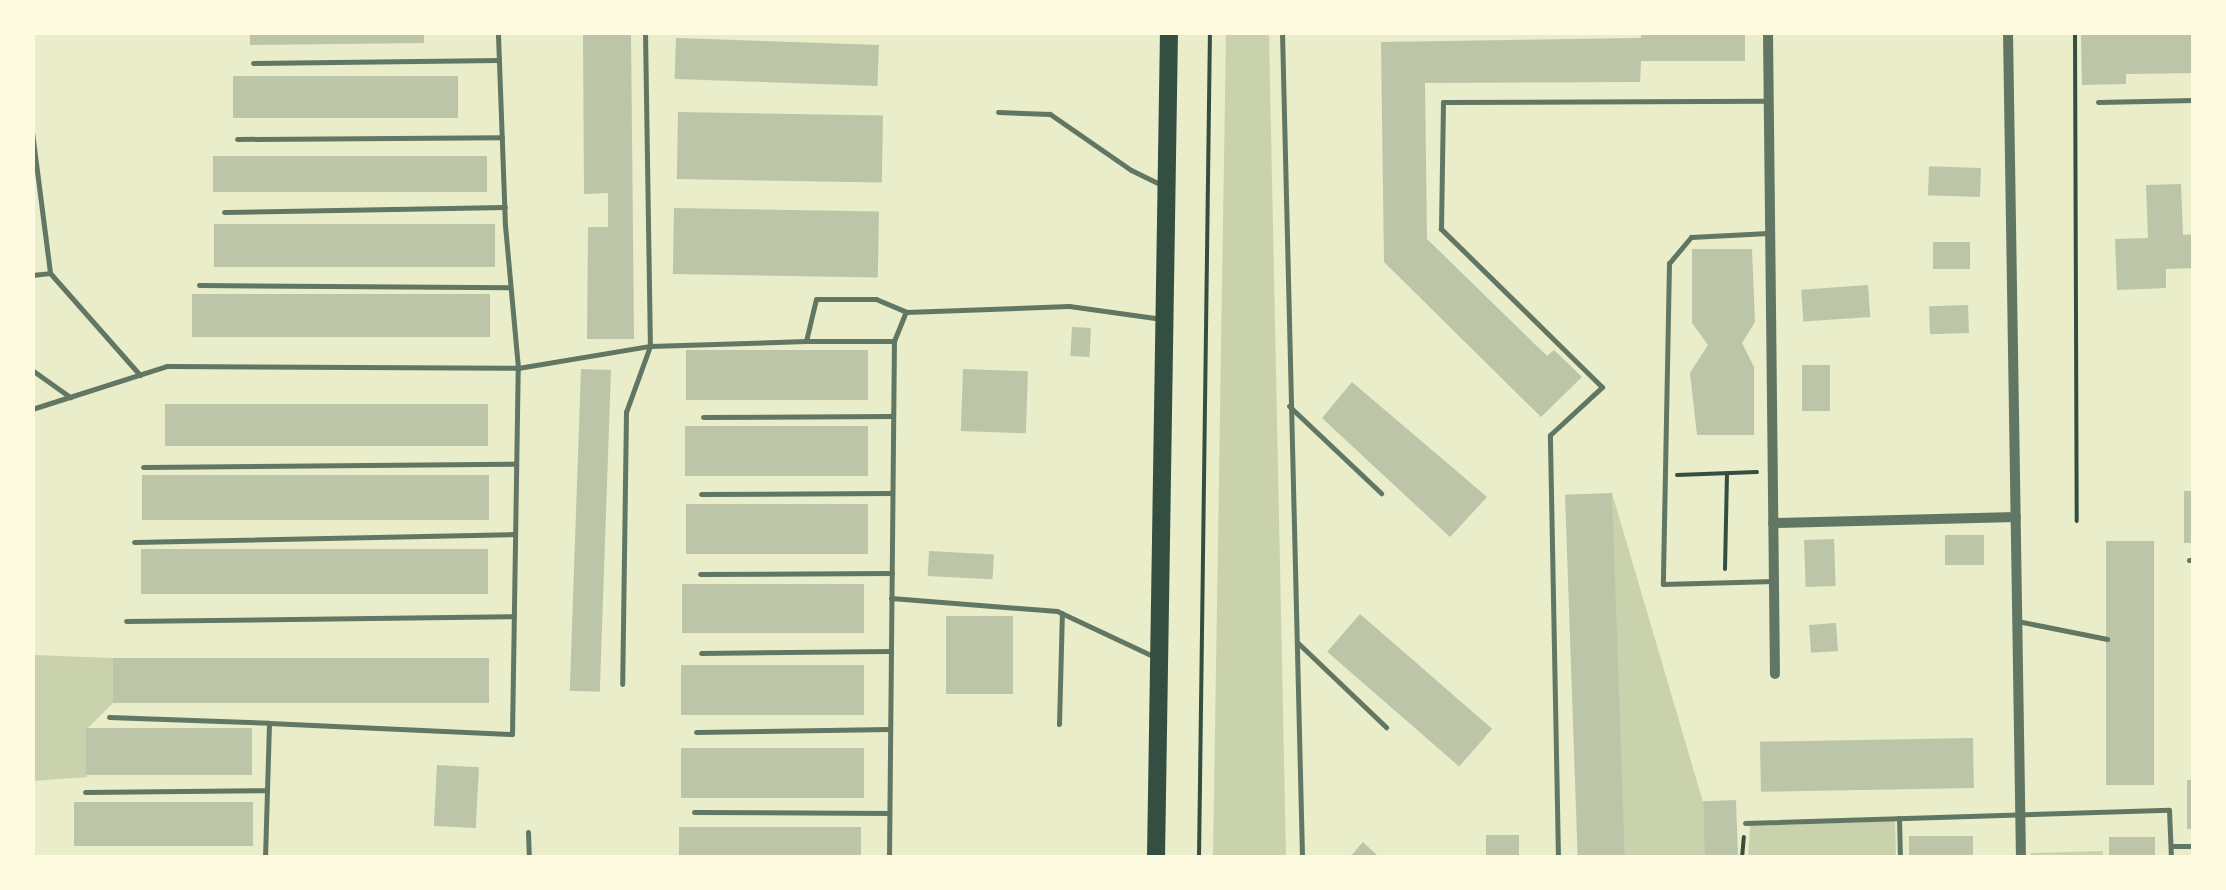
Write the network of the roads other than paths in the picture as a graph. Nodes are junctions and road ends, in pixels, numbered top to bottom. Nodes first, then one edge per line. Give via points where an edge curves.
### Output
1 (498, 32) edge
2 (645, 32) edge
3 (1169, 32) edge
4 (1282, 32) edge
5 (1768, 32) edge
6 (2008, 32) edge
7 (499, 60) junction
8 (253, 63) dead end
9 (2194, 100) edge
10 (1770, 101) junction
11 (2098, 102) dead end
12 (998, 112) dead end
13 (32, 132) edge
14 (502, 137) junction
15 (238, 139) dead end
16 (1167, 187) junction
17 (32, 194) edge
18 (41, 194) junction
19 (504, 207) junction
20 (224, 212) dead end
21 (1771, 232) junction
22 (50, 273) junction
23 (32, 275) edge
24 (198, 285) dead end
25 (510, 287) junction
26 (906, 312) junction
27 (1165, 319) junction
28 (806, 340) junction
29 (894, 341) junction
30 (650, 346) junction
31 (518, 368) junction
32 (32, 370) edge
33 (140, 374) junction
34 (70, 397) junction
35 (1289, 406) junction
36 (32, 409) edge
37 (893, 416) junction
38 (704, 418) dead end
39 (515, 464) junction
40 (143, 467) dead end
41 (892, 493) junction
42 (1381, 493) dead end
43 (700, 494) dead end
44 (2016, 517) junction
45 (1773, 523) junction
46 (514, 534) junction
47 (134, 542) dead end
48 (892, 573) junction
49 (700, 574) dead end
50 (1774, 581) junction
51 (892, 598) junction
52 (1062, 614) junction
53 (514, 616) junction
54 (126, 621) dead end
55 (2018, 621) junction
56 (2107, 640) dead end
57 (1296, 642) junction
58 (891, 651) junction
59 (701, 652) dead end
60 (1159, 660) junction
61 (1775, 674) dead end
62 (622, 684) dead end
63 (108, 718) dead end
64 (269, 722) junction
65 (1058, 724) dead end
66 (1386, 728) dead end
67 (890, 729) junction
68 (696, 732) dead end
69 (264, 790) junction
70 (84, 792) dead end
71 (694, 812) dead end
72 (889, 814) junction
73 (2020, 814) junction
74 (1898, 818) junction
75 (1745, 823) road end
76 (528, 832) dead end
77 (2170, 846) junction
78 (2194, 846) edge
79 (265, 858) edge
80 (528, 858) edge
81 (888, 858) edge
82 (1156, 858) edge
83 (1302, 858) edge
84 (1558, 858) edge
85 (1900, 858) edge
86 (2021, 858) edge
87 (2171, 858) edge

1 - 7 lane
2 - 30 lane
3 - 16 main road
4 - 35 lane
5 - 10 street
6 - 44 street
7 - 8 lane
7 - 14 lane
9 - 11 lane
10 - 21 street
10 - 84 lane via 1443,102 1441,229 1602,386 1550,435
12 - 16 lane via 1050,114
13 - 18 lane
14 - 15 lane
14 - 19 lane
16 - 27 main road
17 - 18 lane
18 - 22 lane
19 - 20 lane
19 - 25 lane
21 - 45 street
21 - 50 lane via 1691,237 1669,263 1663,584
22 - 23 lane
22 - 33 lane
24 - 25 lane
25 - 31 lane
26 - 27 lane via 1069,306
26 - 28 lane via 876,299 816,300
26 - 29 lane
27 - 60 main road
28 - 29 lane
28 - 30 lane
29 - 37 lane
30 - 31 lane
30 - 62 lane via 626,412
31 - 33 lane via 167,366
31 - 39 lane
32 - 34 lane
33 - 34 lane
34 - 36 lane
35 - 42 lane
35 - 57 lane
37 - 38 lane
37 - 41 lane
39 - 40 lane
39 - 46 lane
41 - 43 lane
41 - 48 lane
44 - 45 street
44 - 55 street
45 - 50 street
46 - 47 lane
46 - 53 lane
48 - 49 lane
48 - 51 lane
50 - 61 street
51 - 52 lane
51 - 58 lane
52 - 60 lane
52 - 65 lane
53 - 54 lane
53 - 64 lane via 512,734
55 - 56 lane
55 - 73 street
57 - 66 lane
57 - 83 lane
58 - 59 lane
58 - 67 lane
60 - 82 main road
63 - 64 lane
64 - 69 lane
67 - 68 lane
67 - 72 lane
69 - 70 lane
69 - 79 lane
71 - 72 lane
72 - 81 lane
73 - 74 lane
73 - 77 lane via 2169,810
73 - 86 street
74 - 75 lane
74 - 85 lane
76 - 80 lane
77 - 78 lane
77 - 87 lane

